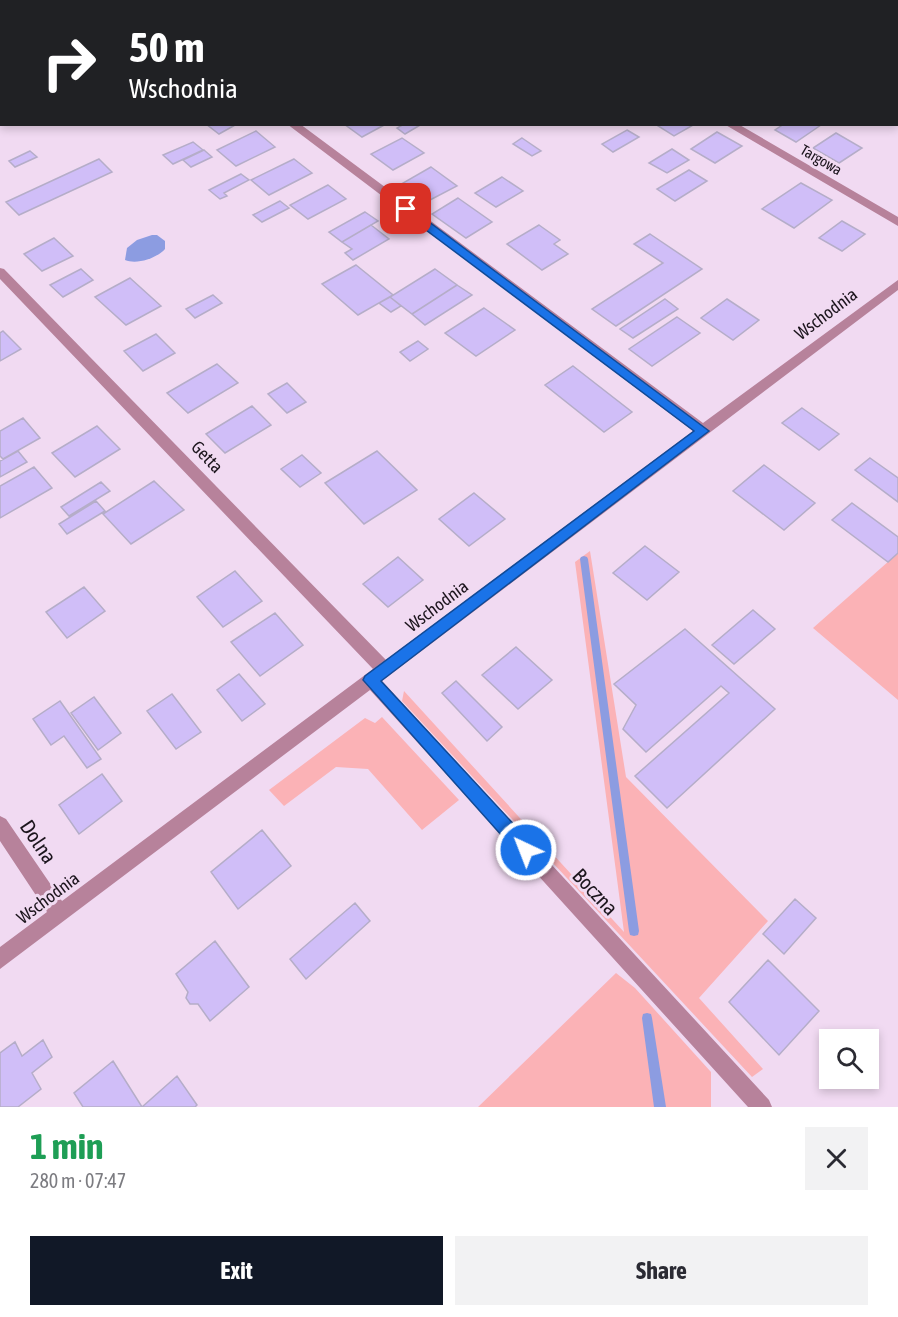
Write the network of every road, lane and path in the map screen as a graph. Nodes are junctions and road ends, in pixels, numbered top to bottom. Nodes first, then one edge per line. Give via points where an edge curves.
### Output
1 (295, 126) edge
2 (732, 126) edge
3 (898, 222) edge
4 (0, 273) edge
5 (898, 284) edge
6 (703, 431) junction
7 (378, 675) junction
8 (0, 825) edge
9 (59, 914) junction
10 (0, 959) edge
11 (758, 1105) edge

1 - 6 street
2 - 3 street, Targowa
4 - 7 street, Getta
5 - 6 street, Wschodnia
6 - 7 street, Wschodnia
7 - 9 street, Wschodnia
7 - 11 street, Boczna
8 - 9 street, Dolna
9 - 10 street, Wschodnia

